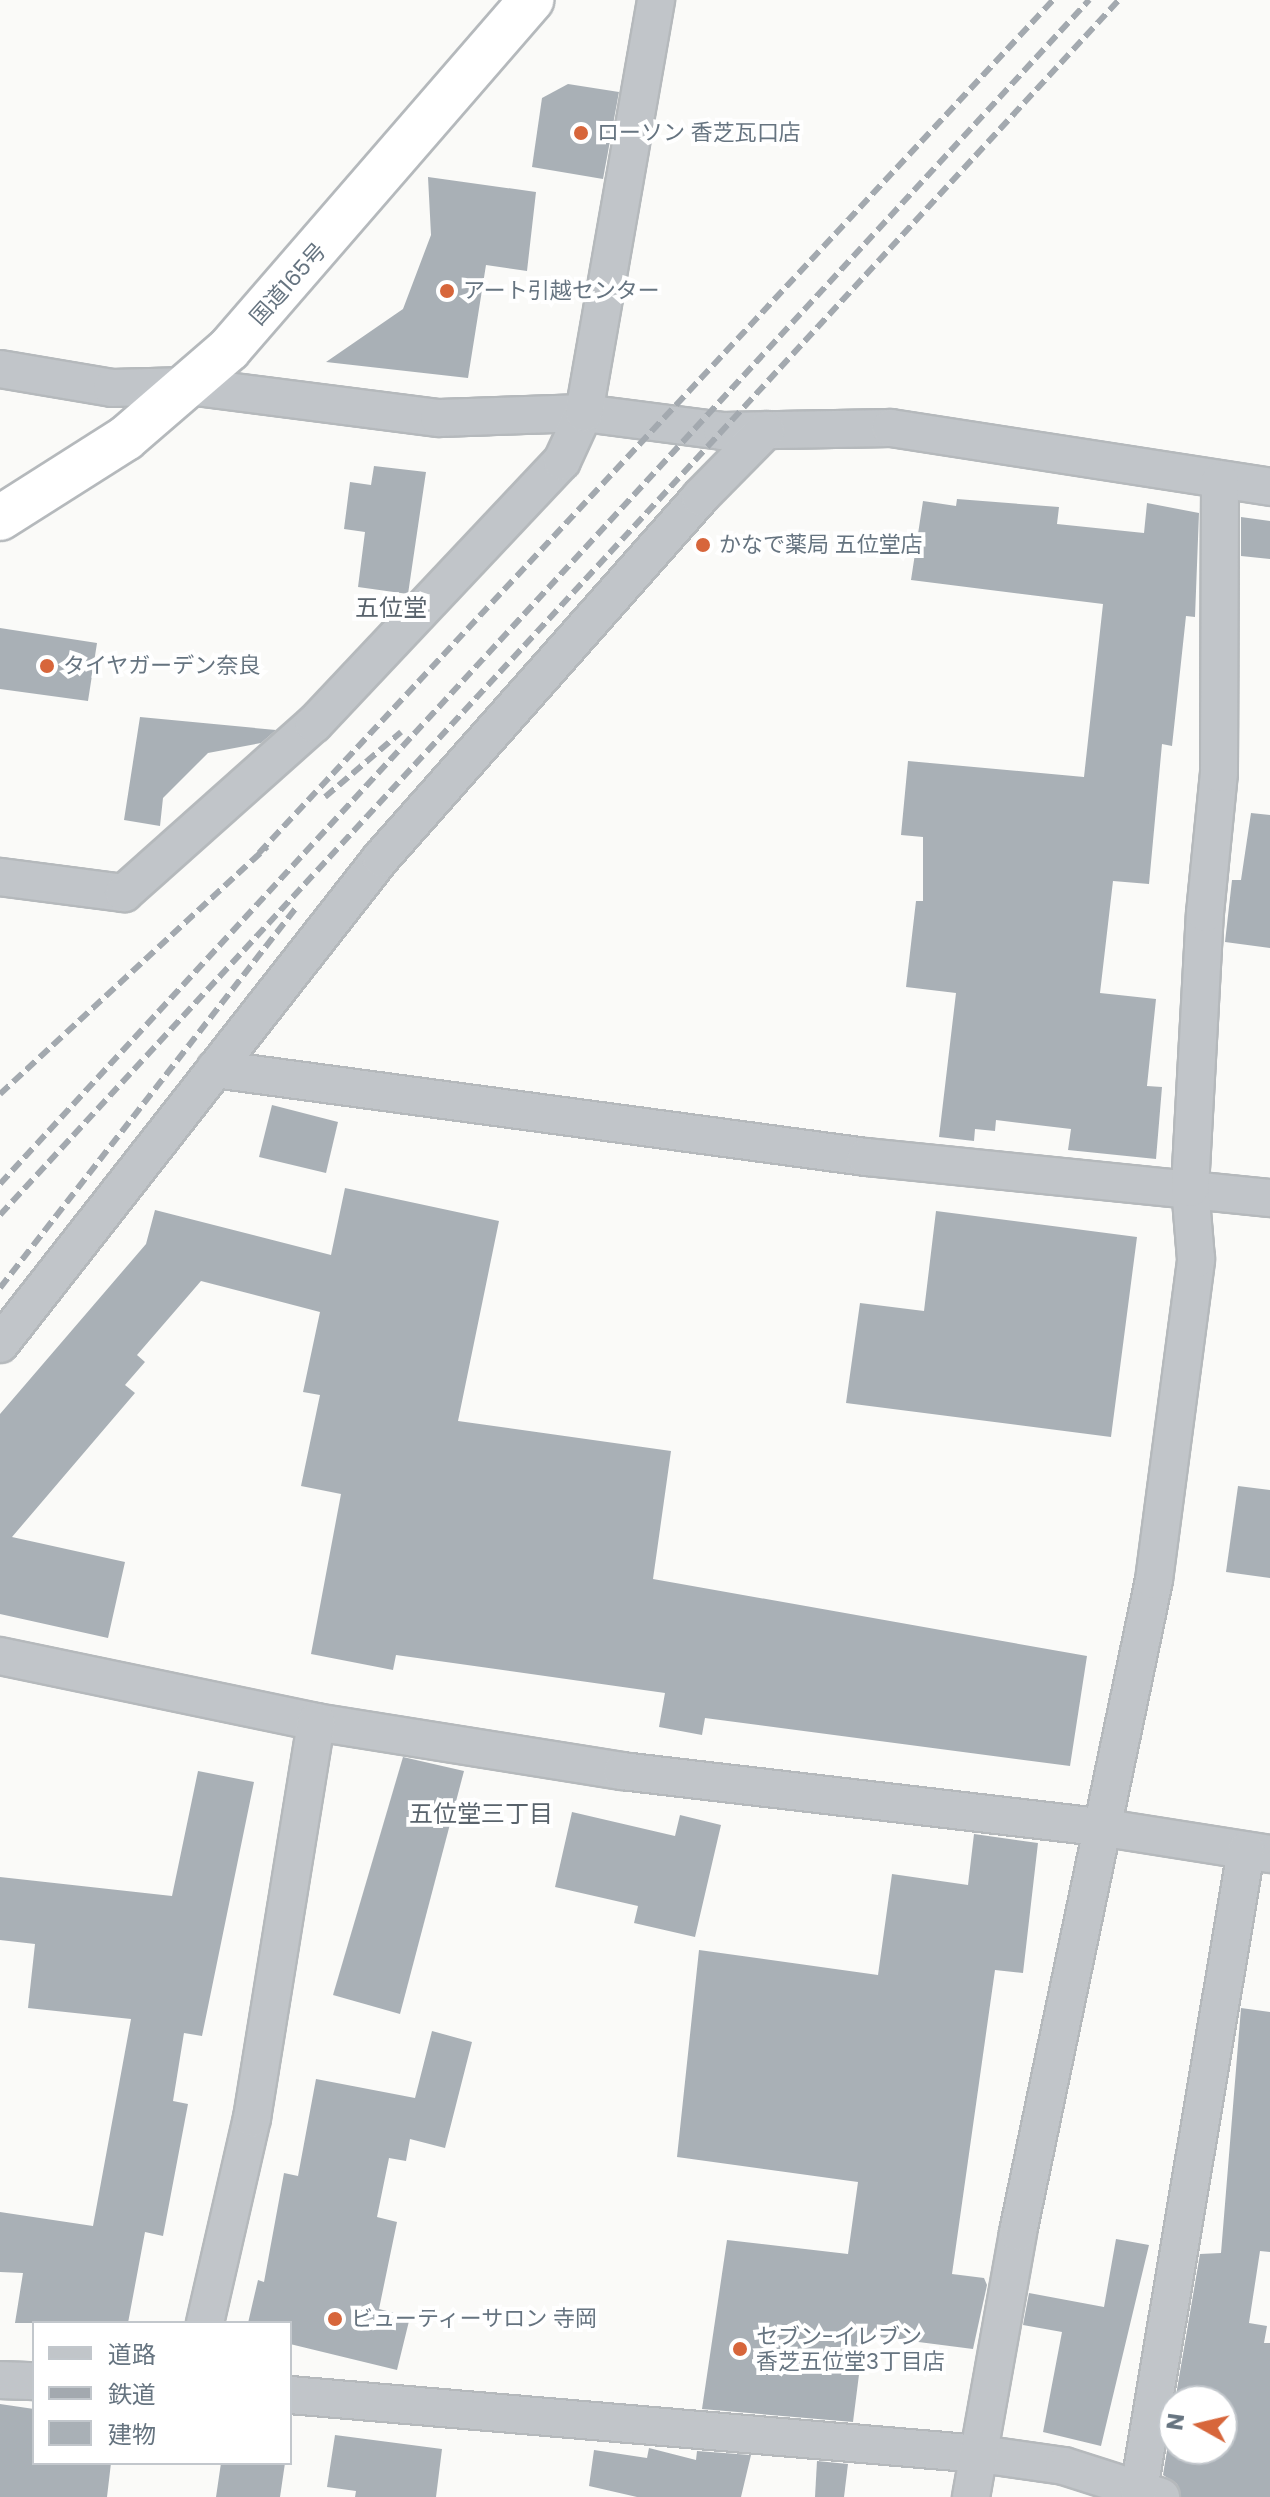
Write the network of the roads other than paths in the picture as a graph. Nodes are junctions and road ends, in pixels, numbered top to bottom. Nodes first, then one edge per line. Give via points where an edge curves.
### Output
1 (531, 0) edge
2 (656, 0) edge
3 (0, 369) edge
4 (188, 386) junction
5 (584, 413) junction
6 (766, 430) junction
7 (1220, 481) junction
8 (1270, 487) edge
9 (0, 518) edge
10 (0, 877) edge
11 (215, 1069) junction
12 (1190, 1188) junction
13 (1270, 1198) edge
14 (0, 1344) edge
15 (0, 1656) edge
16 (316, 1722) junction
17 (1106, 1828) junction
18 (1258, 1853) edge
19 (205, 2321) edge
20 (0, 2380) edge
21 (32, 2381) edge
22 (292, 2395) edge
23 (980, 2454) junction
24 (1150, 2493) edge
25 (971, 2497) edge

1 - 4 highway, 国道165号 via 323,245
2 - 5 street
3 - 4 street via 112,388
4 - 5 street via 439,418
4 - 9 highway, 国道165号 via 126,438
5 - 6 street via 722,431
5 - 10 street via 562,461 314,724 124,893
6 - 7 street via 891,428
6 - 11 street via 462,762
7 - 8 street
7 - 12 street via 1219,773
11 - 12 street via 866,1157
11 - 14 street
12 - 13 street
12 - 17 street via 1196,1259 1154,1580
15 - 16 street
16 - 17 street via 622,1771
16 - 19 street via 252,2118
17 - 18 street
17 - 23 street via 1018,2232
18 - 24 street
20 - 21 street
22 - 23 street
23 - 24 street via 1064,2466
23 - 25 street

